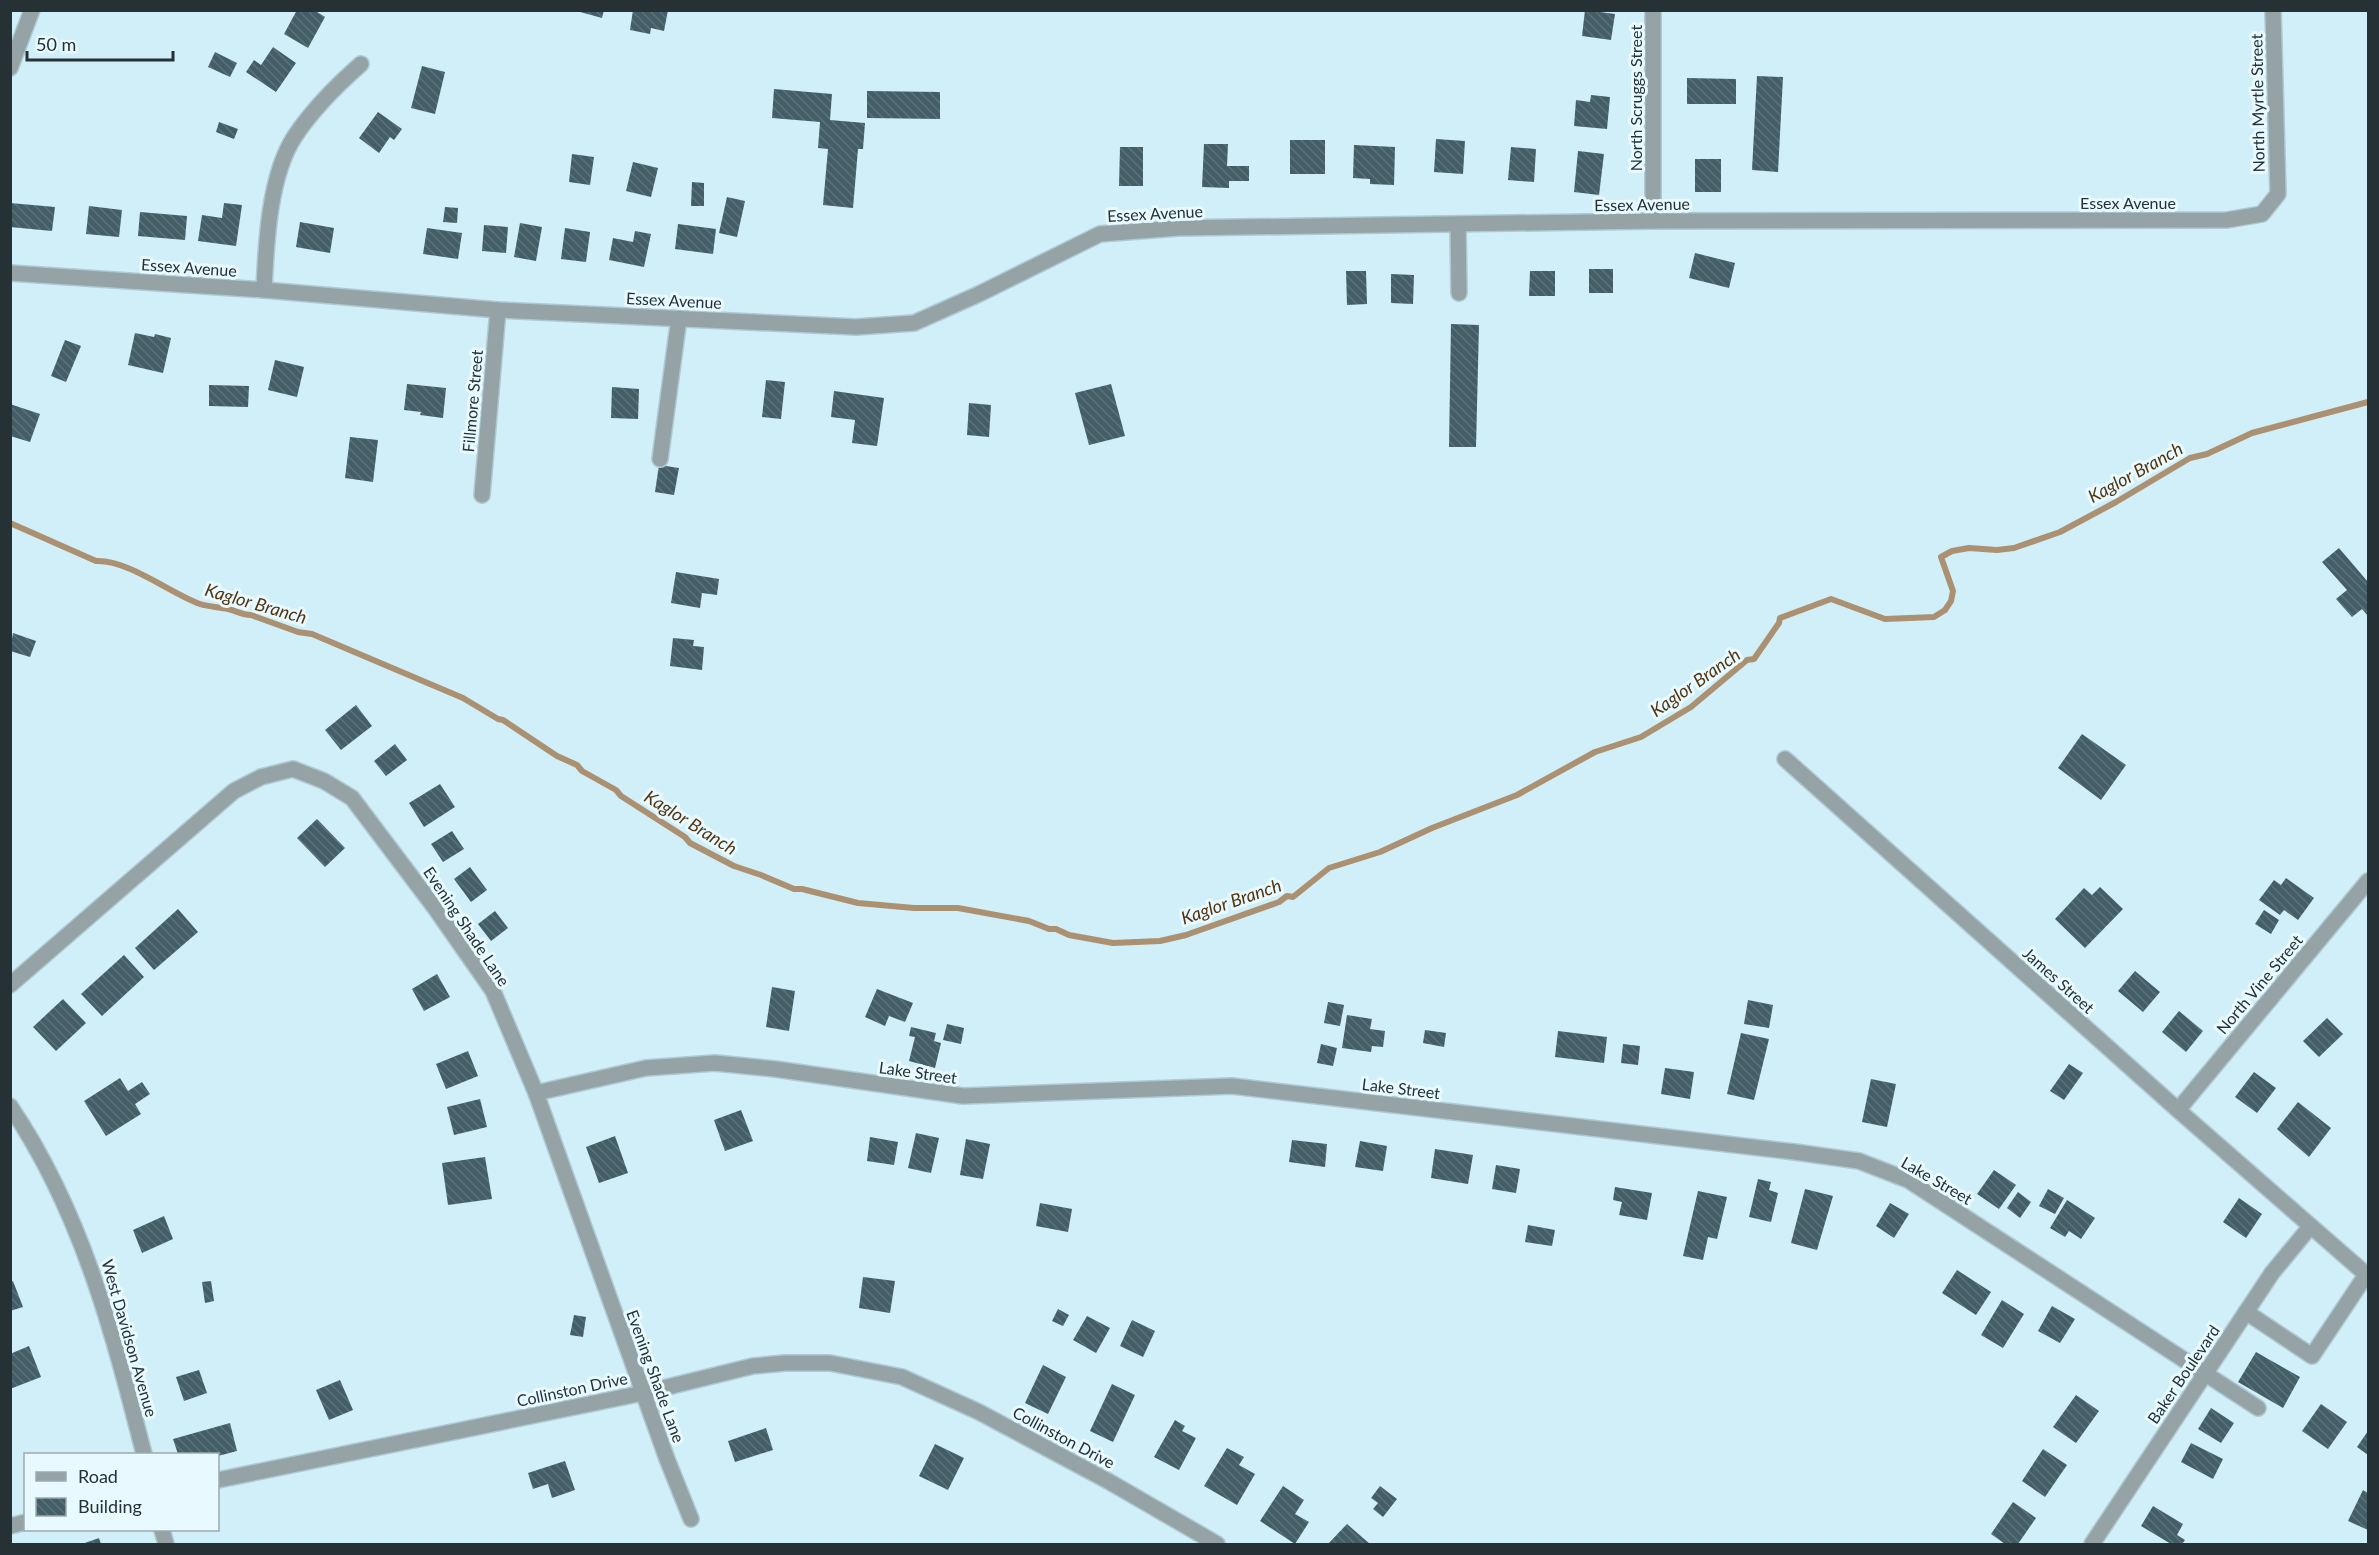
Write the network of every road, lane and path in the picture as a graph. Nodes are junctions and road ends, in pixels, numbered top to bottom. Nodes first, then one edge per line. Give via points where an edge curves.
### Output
1 (32, 10) edge
2 (1653, 10) edge
3 (2273, 10) edge
4 (361, 64) dead end
5 (10, 68) edge
6 (2278, 194) joint
7 (1653, 221) junction
8 (1458, 224) junction
9 (10, 273) edge
10 (264, 290) junction
11 (1459, 293) dead end
12 (498, 310) junction
13 (680, 318) junction
14 (660, 459) dead end
15 (482, 495) dead end
16 (1785, 759) dead end
17 (2368, 881) edge
18 (10, 985) edge
19 (536, 1093) junction
20 (10, 1106) edge
21 (2178, 1110) junction
22 (2310, 1227) junction
23 (2367, 1276) edge
24 (2246, 1312) junction
25 (2206, 1372) junction
26 (643, 1393) junction
27 (2258, 1408) dead end
28 (143, 1453) edge
29 (219, 1480) edge
30 (691, 1519) dead end
31 (1217, 1545) edge
32 (2092, 1545) edge

1 - 5 street
2 - 7 street, North Scruggs Street
3 - 6 street, North Myrtle Street
4 - 10 street via 334,88 294,137 274,197
6 - 7 street, Essex Avenue via 2262,214 2227,220
7 - 8 street, Essex Avenue
8 - 11 street
8 - 13 street, Essex Avenue via 1178,228 1100,234 915,322 856,327
9 - 10 street, Essex Avenue
10 - 12 street, Essex Avenue
12 - 13 street, Essex Avenue
12 - 15 street, Fillmore Street
13 - 14 street
16 - 21 street, James Street
17 - 21 street, North Vine Street
18 - 19 street, Evening Shade Lane via 234,791 261,777 293,769 352,798 383,836 493,991
19 - 25 street, Lake Street via 646,1068 716,1063 963,1096 1232,1086 1859,1161 1908,1180
19 - 26 street, Evening Shade Lane
20 - 28 street, West Davidson Avenue via 58,1188 88,1258 112,1331
21 - 22 street, James Street
22 - 23 street, James Street
22 - 24 street, Baker Boulevard
23 - 24 street via 2312,1356
24 - 25 street, Baker Boulevard
25 - 27 street, Lake Street
25 - 32 street, Baker Boulevard
26 - 29 street, Collinston Drive
26 - 30 street, Evening Shade Lane
26 - 31 street, Collinston Drive via 753,1366 785,1363 830,1363 902,1377 979,1412

